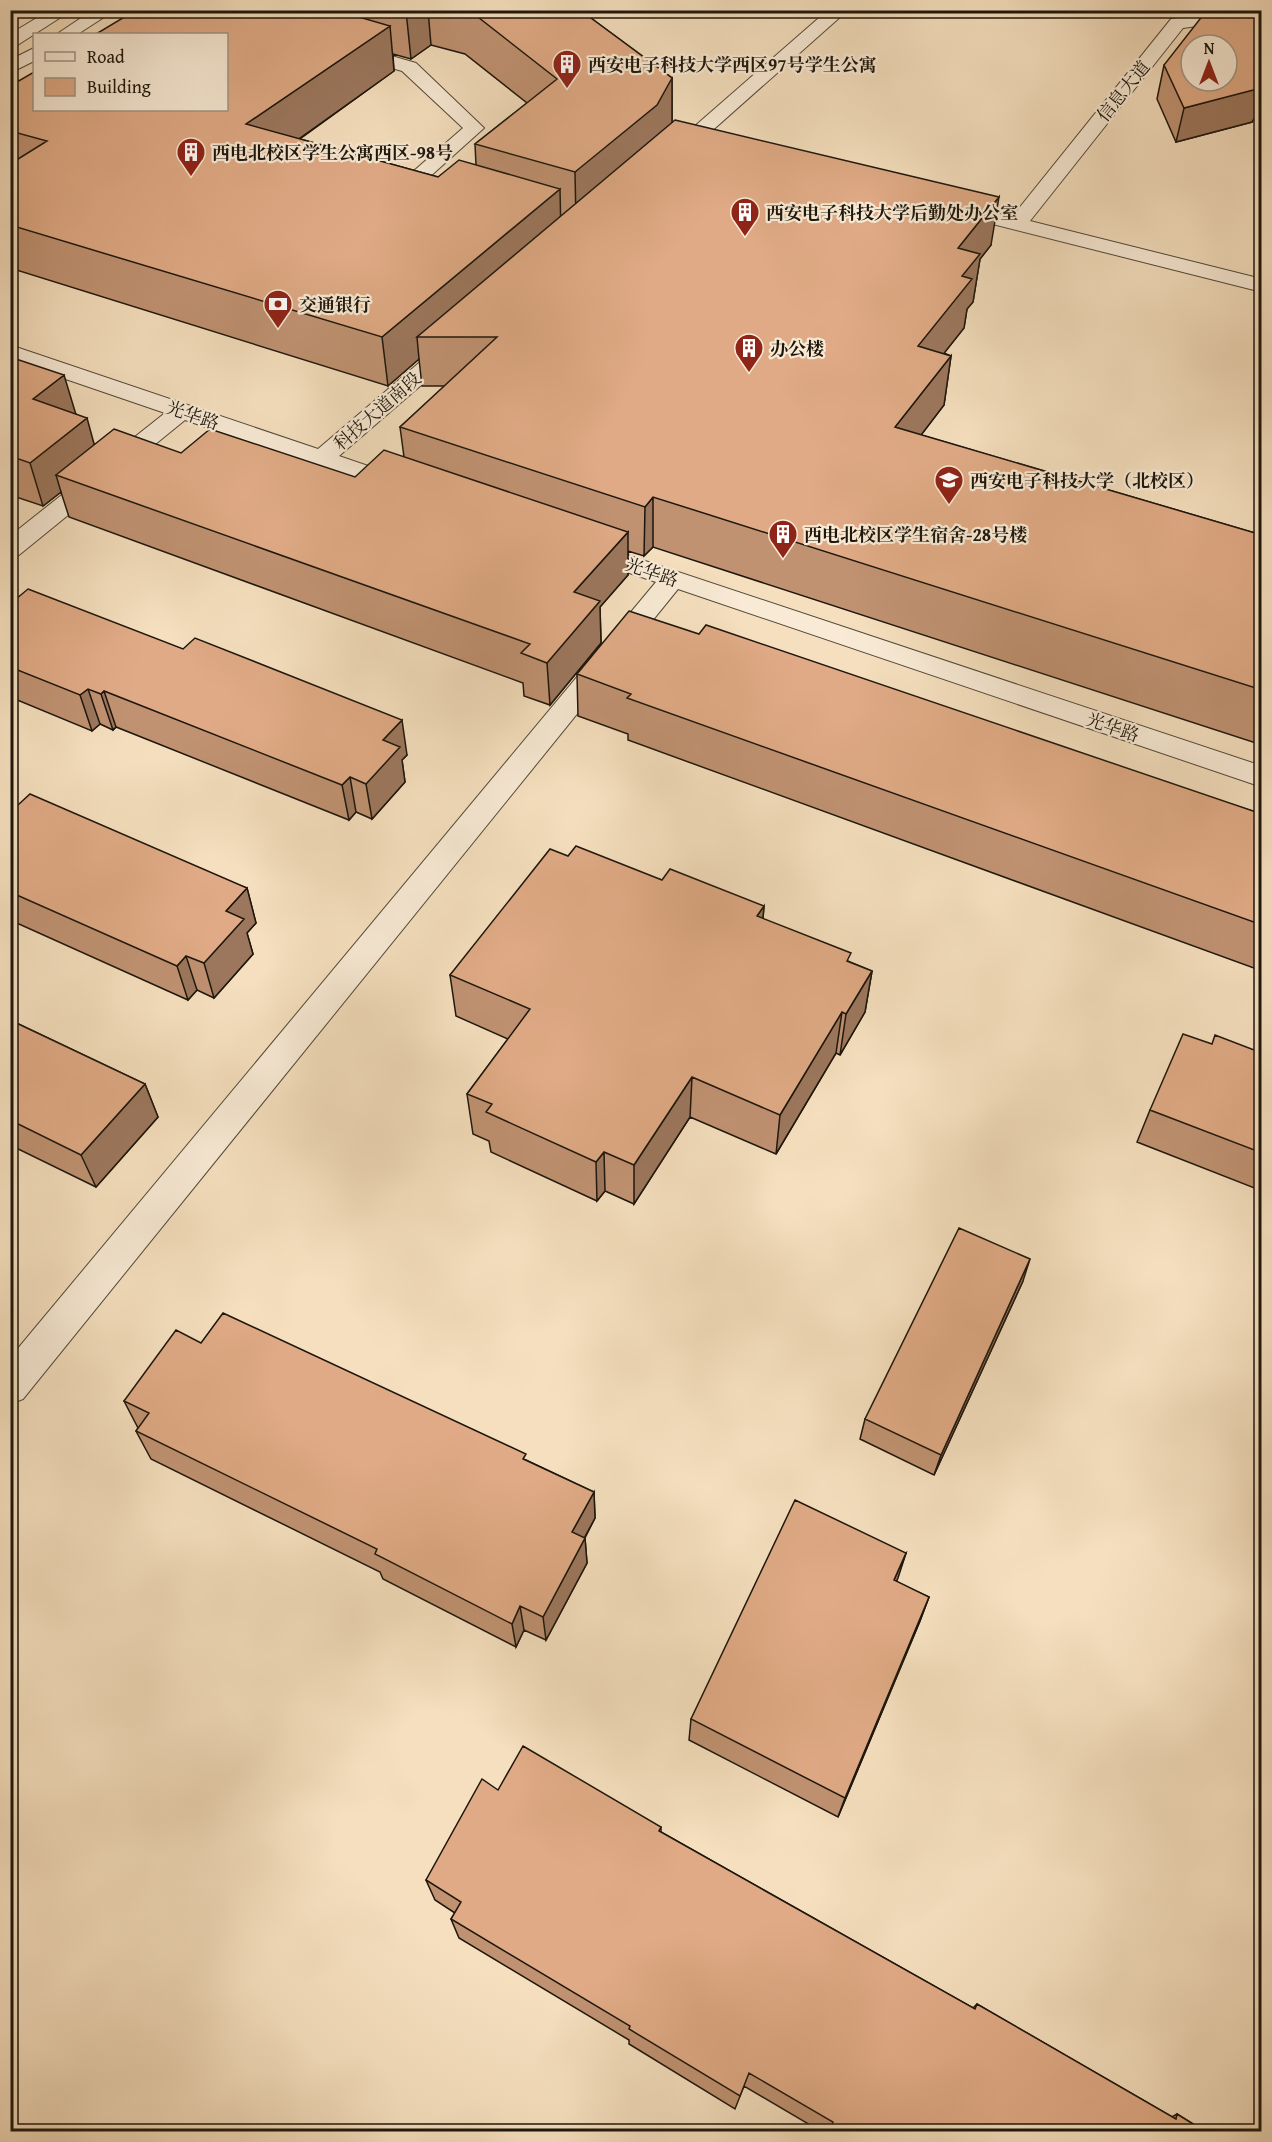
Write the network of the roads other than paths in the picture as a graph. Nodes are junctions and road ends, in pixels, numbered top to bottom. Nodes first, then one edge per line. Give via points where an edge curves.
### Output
1 (63, 10) edge
2 (106, 10) edge
3 (839, 10) edge
4 (1260, 11) edge
5 (68, 33) edge
6 (10, 42) edge
7 (332, 45) edge
8 (33, 55) edge
9 (10, 68) edge
10 (687, 143) junction
11 (710, 149) edge
12 (652, 173) edge
13 (456, 196) edge
14 (937, 204) edge
15 (1017, 224) junction
16 (1262, 286) edge
17 (466, 334) edge
18 (10, 352) edge
19 (181, 411) junction
20 (322, 458) junction
21 (424, 493) edge
22 (559, 540) edge
23 (10, 549) edge
24 (672, 579) junction
25 (1262, 777) edge
26 (10, 1387) edge

1 - 6 street
2 - 5 street
3 - 10 street
4 - 15 street, 信息大道 via 1177,23
7 - 13 street via 409,67 474,128 410,183
8 - 9 street
10 - 11 street
10 - 12 street
14 - 15 street
15 - 16 street
17 - 20 street, 科技大道南段
18 - 19 street, 光华路
19 - 20 street, 光华路
19 - 23 street
20 - 21 street, 光华路
22 - 24 street, 光华路
24 - 25 street, 光华路
24 - 26 street

